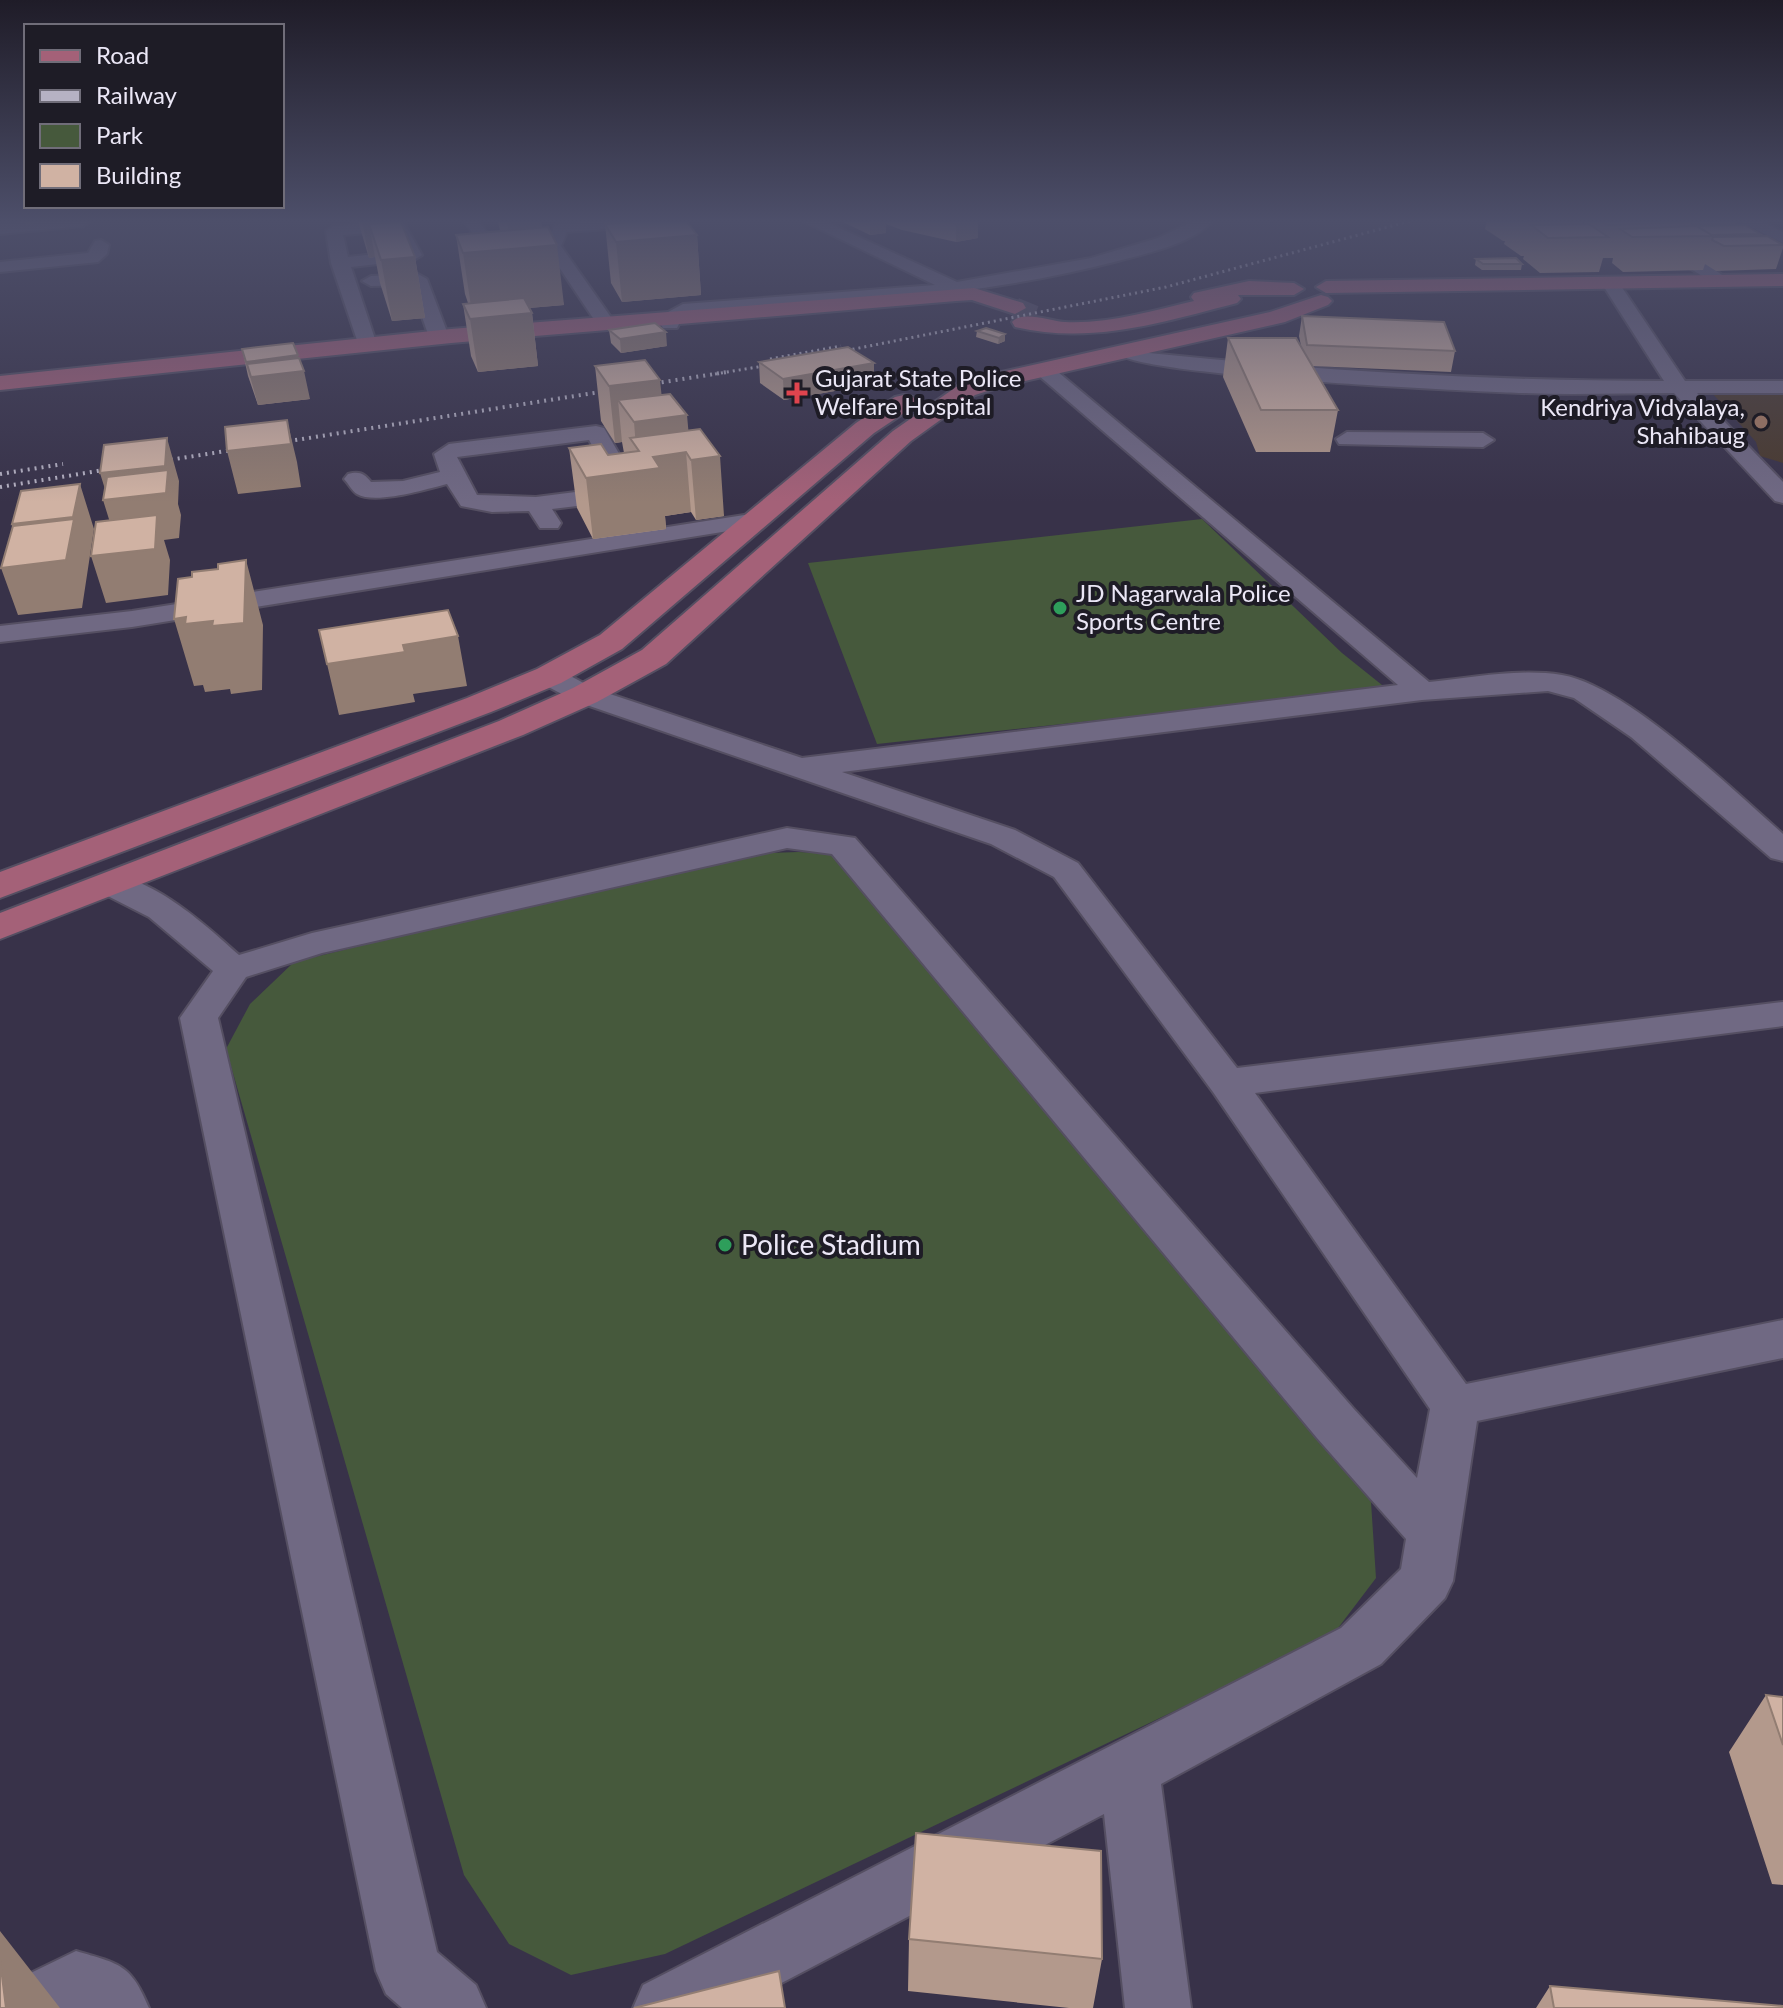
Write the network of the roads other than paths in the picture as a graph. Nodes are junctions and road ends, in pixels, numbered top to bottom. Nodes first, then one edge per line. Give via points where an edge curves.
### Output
1 (356, 315) edge
2 (434, 315) edge
3 (440, 315) edge
4 (523, 315) edge
5 (591, 315) edge
6 (599, 315) edge
7 (677, 315) edge
8 (761, 315) edge
9 (1020, 315) tunnel mouth
10 (1157, 315) edge
11 (1218, 315) edge
12 (1280, 315) edge
13 (1629, 315) edge
14 (668, 321) junction
15 (606, 323) junction
16 (445, 337) junction
17 (367, 345) junction
18 (1127, 353) junction
19 (1045, 371) junction
20 (1388, 380) junction
21 (0, 386) edge
22 (1679, 387) junction
23 (1783, 387) edge
24 (1368, 399) dead end
25 (1335, 419) dead end
26 (1347, 439) dead end
27 (1422, 439) junction
28 (1483, 440) dead end
29 (633, 443) edge
30 (605, 446) junction
31 (1774, 474) edge
32 (453, 476) junction
33 (356, 479) dead end
34 (660, 487) edge
35 (629, 491) junction
36 (1783, 496) edge
37 (536, 504) junction
38 (757, 520) junction
39 (562, 550) junction
40 (0, 634) edge
41 (567, 685) junction
42 (1422, 691) junction
43 (794, 768) junction
44 (1783, 851) edge
45 (110, 884) junction
46 (0, 886) edge
47 (0, 927) edge
48 (233, 969) junction
49 (1783, 1014) edge
50 (1227, 1083) junction
51 (1783, 1339) edge
52 (1455, 1406) junction
53 (1435, 1534) junction
54 (1129, 1769) junction
55 (29, 2008) edge
56 (116, 2008) edge
57 (453, 2008) edge
58 (666, 2008) edge
59 (1158, 2008) edge

1 - 17 street
2 - 16 street
3 - 16 street
4 - 16 main road
5 - 15 main road
6 - 15 street
7 - 14 street
8 - 14 main road
9 - 10 main road via 1054,331
11 - 38 main road via 935,381 865,428
12 - 18 main road
13 - 22 street
14 - 15 main road
14 - 21 main road
16 - 17 main road
17 - 21 main road
18 - 19 main road
18 - 20 street
19 - 41 main road via 967,390 902,436 654,657
19 - 42 street
20 - 22 street
20 - 24 street via 1400,399
22 - 23 street
22 - 31 street
25 - 27 street via 1411,419
26 - 27 street
27 - 28 street
29 - 30 street
30 - 32 street via 600,435 589,432 457,449 445,454
30 - 35 street
31 - 36 street
32 - 33 street via 403,488 365,489
32 - 37 street via 469,501 477,504
34 - 35 street
35 - 37 street
37 - 39 street
38 - 39 street
38 - 41 main road
39 - 40 street via 147,617
41 - 43 street
41 - 45 main road via 511,728
41 - 46 main road via 479,705
42 - 43 street
42 - 44 street via 1547,682 1583,689
43 - 50 street via 1003,837 1066,870
45 - 47 main road
45 - 48 street via 144,897 179,921
48 - 53 street via 312,944 718,851 787,838 843,845
48 - 57 street via 199,1018 409,1971
49 - 50 street
50 - 52 street
51 - 52 street
52 - 53 street
53 - 54 street via 1426,1581 1361,1646
54 - 58 street
54 - 59 street
55 - 56 street via 76,1984 104,1992

